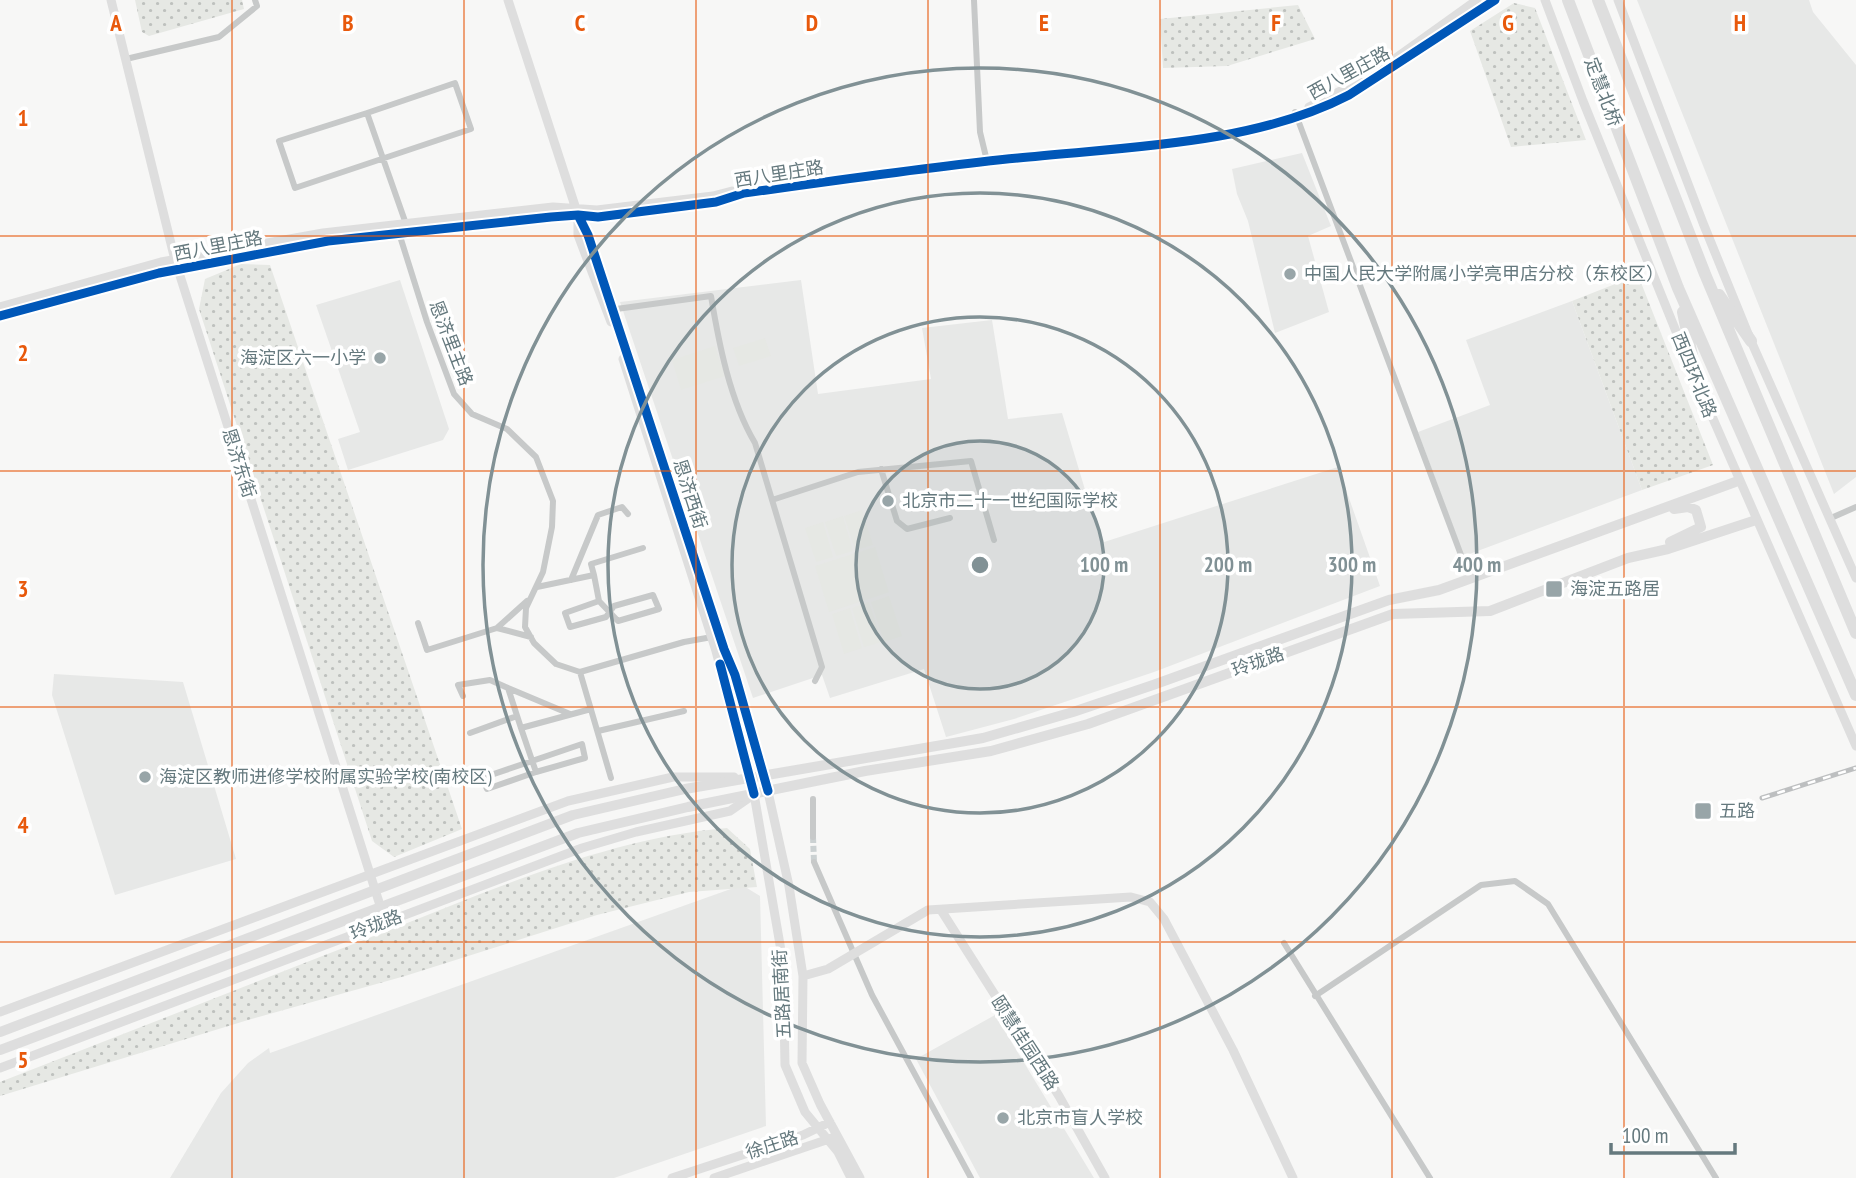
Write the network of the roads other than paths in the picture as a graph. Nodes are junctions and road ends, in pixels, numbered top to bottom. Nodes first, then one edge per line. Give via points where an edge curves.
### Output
1 (111, 0) edge
2 (255, 0) edge
3 (508, 0) edge
4 (974, 0) edge
5 (1477, 0) edge
6 (1495, 0) edge
7 (1545, 0) edge
8 (1568, 0) edge
9 (1598, 0) edge
10 (1618, 0) edge
11 (126, 59) junction
12 (366, 113) junction
13 (1296, 115) junction
14 (383, 159) junction
15 (986, 159) junction
16 (1639, 184) joint
17 (577, 212) junction
18 (406, 224) junction
19 (398, 233) junction
20 (176, 265) junction
21 (1705, 274) junction
22 (1678, 288) junction
23 (0, 307) edge
24 (610, 310) junction
25 (0, 316) edge
26 (1751, 341) junction
27 (1698, 385) junction
28 (881, 469) junction
29 (1738, 481) junction
30 (772, 499) junction
31 (1856, 507) edge
32 (1651, 513) junction
33 (628, 514) dead end
34 (950, 517) dead end
35 (1831, 518) junction
36 (1756, 520) junction
37 (994, 540) dead end
38 (643, 548) dead end
39 (1629, 558) junction
40 (594, 575) junction
41 (1856, 578) edge
42 (1470, 579) junction
43 (571, 580) junction
44 (537, 587) junction
45 (531, 598) junction
46 (599, 601) junction
47 (610, 612) junction
48 (418, 623) dead end
49 (497, 628) junction
50 (1856, 634) edge
51 (531, 637) junction
52 (712, 637) junction
53 (580, 672) junction
54 (815, 681) dead end
55 (508, 688) junction
56 (1856, 695) edge
57 (463, 696) dead end
58 (591, 709) junction
59 (684, 711) dead end
60 (570, 715) junction
61 (517, 716) junction
62 (521, 728) junction
63 (598, 732) junction
64 (470, 733) dead end
65 (1856, 746) edge
66 (533, 763) junction
67 (536, 772) junction
68 (764, 774) junction
69 (749, 777) junction
70 (611, 778) dead end
71 (768, 791) junction
72 (754, 794) junction
73 (813, 799) dead end
74 (813, 837) tunnel mouth
75 (814, 862) tunnel mouth
76 (370, 874) junction
77 (375, 889) junction
78 (381, 907) junction
79 (941, 910) junction
80 (385, 921) junction
81 (1284, 943) dead end
82 (854, 955) junction
83 (803, 976) junction
84 (1315, 996) junction
85 (0, 1012) edge
86 (0, 1032) edge
87 (0, 1050) edge
88 (0, 1068) edge
89 (830, 1122) junction
90 (818, 1128) junction
91 (838, 1135) junction
92 (828, 1140) junction
93 (673, 1178) edge
94 (715, 1178) edge
95 (850, 1178) edge
96 (860, 1178) edge
97 (971, 1178) edge
98 (1105, 1178) edge
99 (1293, 1178) edge
100 (1430, 1178) edge
101 (1716, 1178) edge

1 - 11 street, 恩济东街
2 - 11 street via 257,6 219,37
3 - 17 street, 恩济西街
4 - 15 street via 980,132
5 - 13 street, 西八里庄路 via 1373,75
6 - 13 street, 西八里庄路 via 1349,95
7 - 27 street, 西四环北路
8 - 16 highway, 定慧北桥
9 - 21 highway, 定慧北桥
10 - 26 street
11 - 20 street, 恩济东街
12 - 14 street
12 - 14 street via 279,141 295,188
12 - 14 street via 455,83 471,129
13 - 15 street, 西八里庄路 via 1229,134
13 - 42 street
14 - 18 street
15 - 17 street, 西八里庄路 via 744,193 703,204 598,217
16 - 22 highway, 西四环北路
17 - 18 street, 西八里庄路 via 553,207
17 - 19 street, 西八里庄路
17 - 24 street, 恩济西街 via 578,235
18 - 20 street, 西八里庄路 via 323,233
19 - 20 street, 西八里庄路
19 - 44 street, 恩济里主路 via 454,394 472,414 507,429 536,457 553,501 550,538
20 - 23 street, 西八里庄路
20 - 25 street, 西八里庄路
20 - 76 street, 恩济东街
21 - 26 highway
21 - 50 highway
22 - 27 highway
22 - 56 highway, 西四环北路
24 - 30 street via 711,296 719,346
24 - 52 street, 恩济西街
24 - 68 street, 恩济西街 via 733,668
26 - 35 street
27 - 29 street, 西四环北路
28 - 30 street
28 - 34 street via 897,521 907,529
28 - 37 street via 971,461
29 - 32 main road, 玲珑路
29 - 36 street, 西四环北路
30 - 54 street via 822,667
31 - 35 street
32 - 39 main road via 1688,507 1696,510 1701,527
32 - 42 main road, 玲珑路
33 - 43 street via 622,507 598,515
35 - 41 street
36 - 39 main road, 玲珑路
36 - 65 street, 西四环北路
38 - 40 street via 591,564
39 - 71 main road, 玲珑路 via 1490,611 1393,614 1088,724 991,751
40 - 43 street
40 - 46 street
42 - 68 main road, 玲珑路 via 1389,600 1139,690 983,738
43 - 44 street
44 - 45 street, 恩济里主路
45 - 49 street
45 - 51 street, 恩济里主路 via 525,627
46 - 47 street
46 - 47 street via 565,613 570,627
47 - 47 street via 614,606 653,595 659,608 618,621
48 - 49 street via 427,650
49 - 51 street
51 - 53 street via 555,664
52 - 53 street
52 - 69 street, 恩济西街
53 - 58 street
55 - 57 street via 490,680 458,685
55 - 60 street
55 - 61 street
58 - 60 street
58 - 63 street
59 - 63 street
60 - 62 street
61 - 62 street
61 - 64 street
62 - 66 street
63 - 70 street
66 - 67 street
66 - 67 street via 482,778 487,789
66 - 67 street via 582,744 585,758
68 - 69 main road, 玲珑路
68 - 71 street, 恩济西街
69 - 72 street, 恩济西街
69 - 76 street, 玲珑路 via 673,777 568,801
69 - 77 main road, 玲珑路 via 573,815
71 - 72 main road, 玲珑路
71 - 83 street, 五路居南街
72 - 78 main road, 玲珑路 via 578,833
72 - 80 street, 玲珑路 via 730,811 582,848
72 - 90 street, 五路居南街 via 783,962 785,1065 805,1112
73 - 74 street
75 - 82 street
76 - 77 street, 恩济东街
76 - 85 street, 玲珑路
77 - 78 street, 恩济东街
77 - 86 main road, 玲珑路
78 - 80 street, 恩济东街
78 - 87 main road, 玲珑路
79 - 82 street via 928,909
79 - 98 street, 颐慧佳园西路 via 1059,1096
79 - 99 street via 1131,897 1150,902 1194,974
80 - 88 street, 玲珑路
81 - 84 street
82 - 83 street
82 - 97 street
83 - 89 street, 五路居南街 via 802,1063
84 - 100 street
84 - 101 street via 1481,884 1515,881 1548,904
89 - 90 street, 徐庄路
89 - 91 street, 五路居南街
90 - 92 street, 五路居南街
90 - 93 street, 徐庄路
91 - 92 street, 徐庄路
91 - 96 street, 五路居南街
92 - 94 street, 徐庄路
92 - 95 street, 五路居南街

